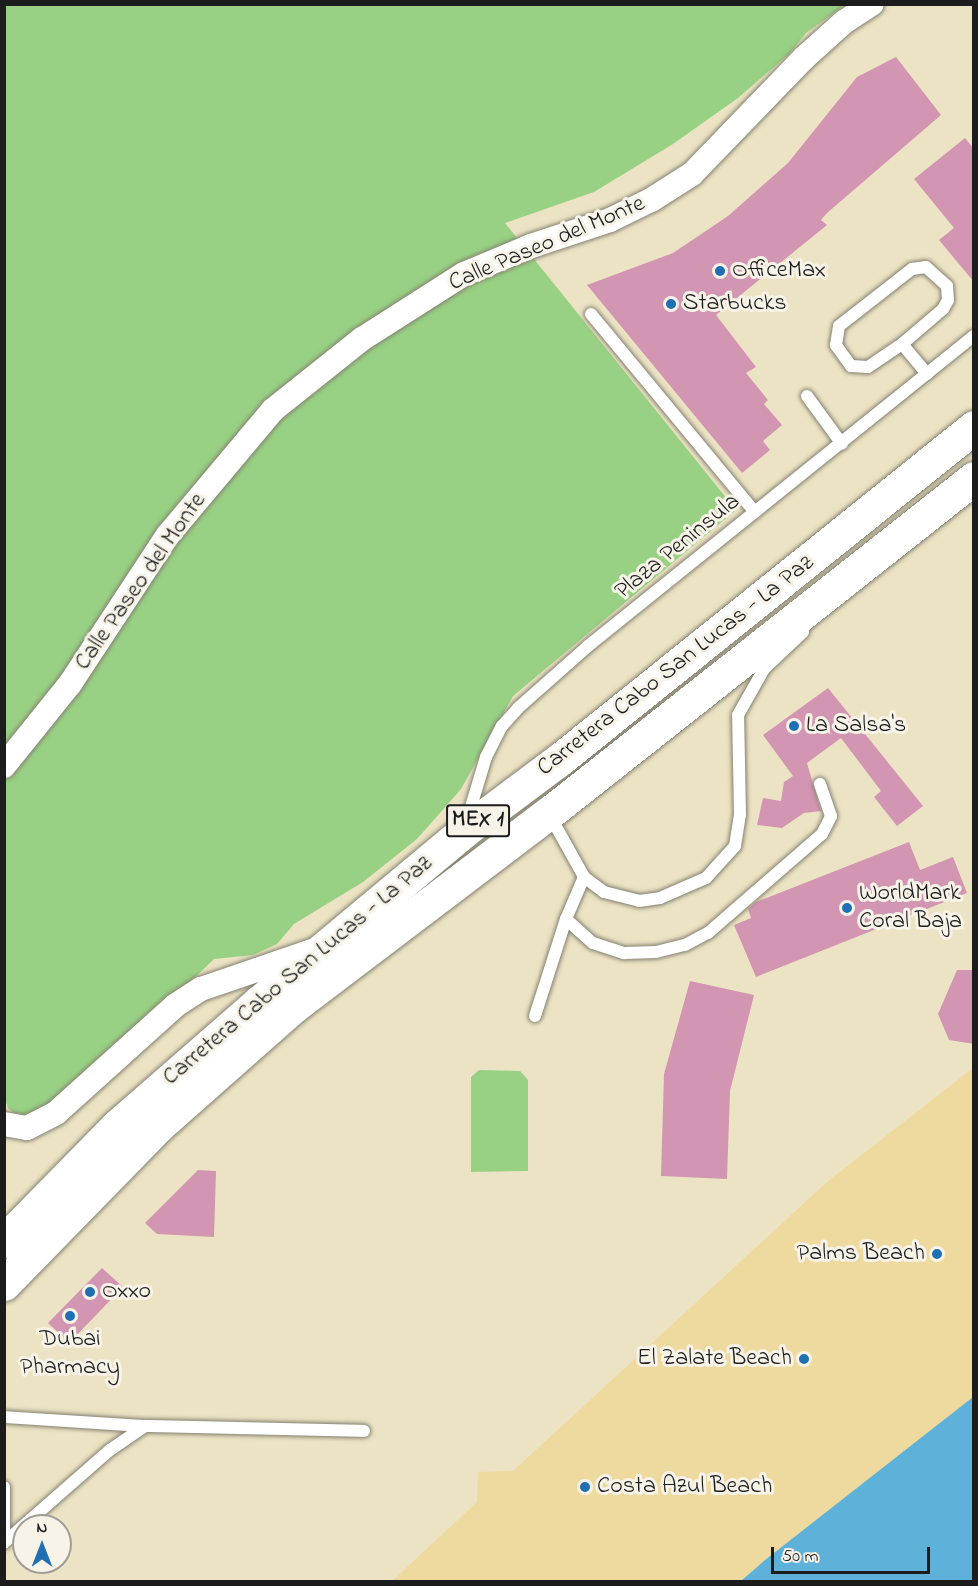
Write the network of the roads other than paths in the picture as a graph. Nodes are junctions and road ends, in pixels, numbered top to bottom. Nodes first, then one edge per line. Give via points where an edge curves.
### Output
1 (872, 4) edge
2 (591, 314) dead end
3 (974, 336) edge
4 (902, 344) junction
5 (927, 374) junction
6 (807, 396) dead end
7 (974, 427) edge
8 (842, 444) junction
9 (974, 478) edge
10 (755, 512) junction
11 (889, 546) junction
12 (829, 610) dead end
13 (811, 625) dead end
14 (4, 766) edge
15 (820, 784) dead end
16 (549, 813) junction
17 (464, 831) junction
18 (584, 877) junction
19 (566, 919) junction
20 (326, 947) junction
21 (536, 1016) dead end
22 (4, 1124) edge
23 (16, 1226) edge
24 (4, 1241) edge
25 (4, 1284) edge
26 (4, 1417) edge
27 (145, 1426) junction
28 (364, 1431) dead end
29 (4, 1487) edge
30 (5, 1542) edge

1 - 14 street, Calle Paseo del Monte via 844,22 804,58 692,174 610,220 531,246 465,274 362,339 273,410 168,535 70,684
2 - 10 lane
3 - 5 lane, Plaza Peninsula
4 - 4 lane via 943,309 948,300 947,286 926,267 912,269 835,332 836,345 856,369 868,367
4 - 5 lane
5 - 8 lane, Plaza Peninsula
6 - 8 lane
7 - 17 highway, Carretera Cabo San Lucas - La Paz / MEX 1 via 559,760
8 - 10 lane, Plaza Peninsula
9 - 11 highway, Carretera Cabo San Lucas - La Paz / MEX 1
10 - 17 lane, Plaza Peninsula via 588,646 510,717 486,757
11 - 12 lane via 855,588
11 - 16 highway, Carretera Cabo San Lucas - La Paz / MEX 1
13 - 18 lane via 764,669 738,715 740,815 735,846 723,863 685,890 639,901 604,892
15 - 19 lane via 831,816 822,834 708,933 685,945 656,952 624,953 593,943
16 - 18 lane
16 - 25 highway, Carretera Cabo San Lucas - La Paz / MEX 1 via 331,977 235,1057 156,1128
17 - 20 highway, Carretera Cabo San Lucas - La Paz / MEX 1
18 - 19 lane
19 - 21 lane
20 - 22 street via 201,989 177,1005 56,1113 27,1128
20 - 23 highway, Carretera Cabo San Lucas - La Paz / MEX 1 via 167,1080
23 - 24 highway, Carretera Cabo San Lucas - La Paz / MEX 1
26 - 27 lane
27 - 28 lane
27 - 30 lane via 110,1450
29 - 30 lane

